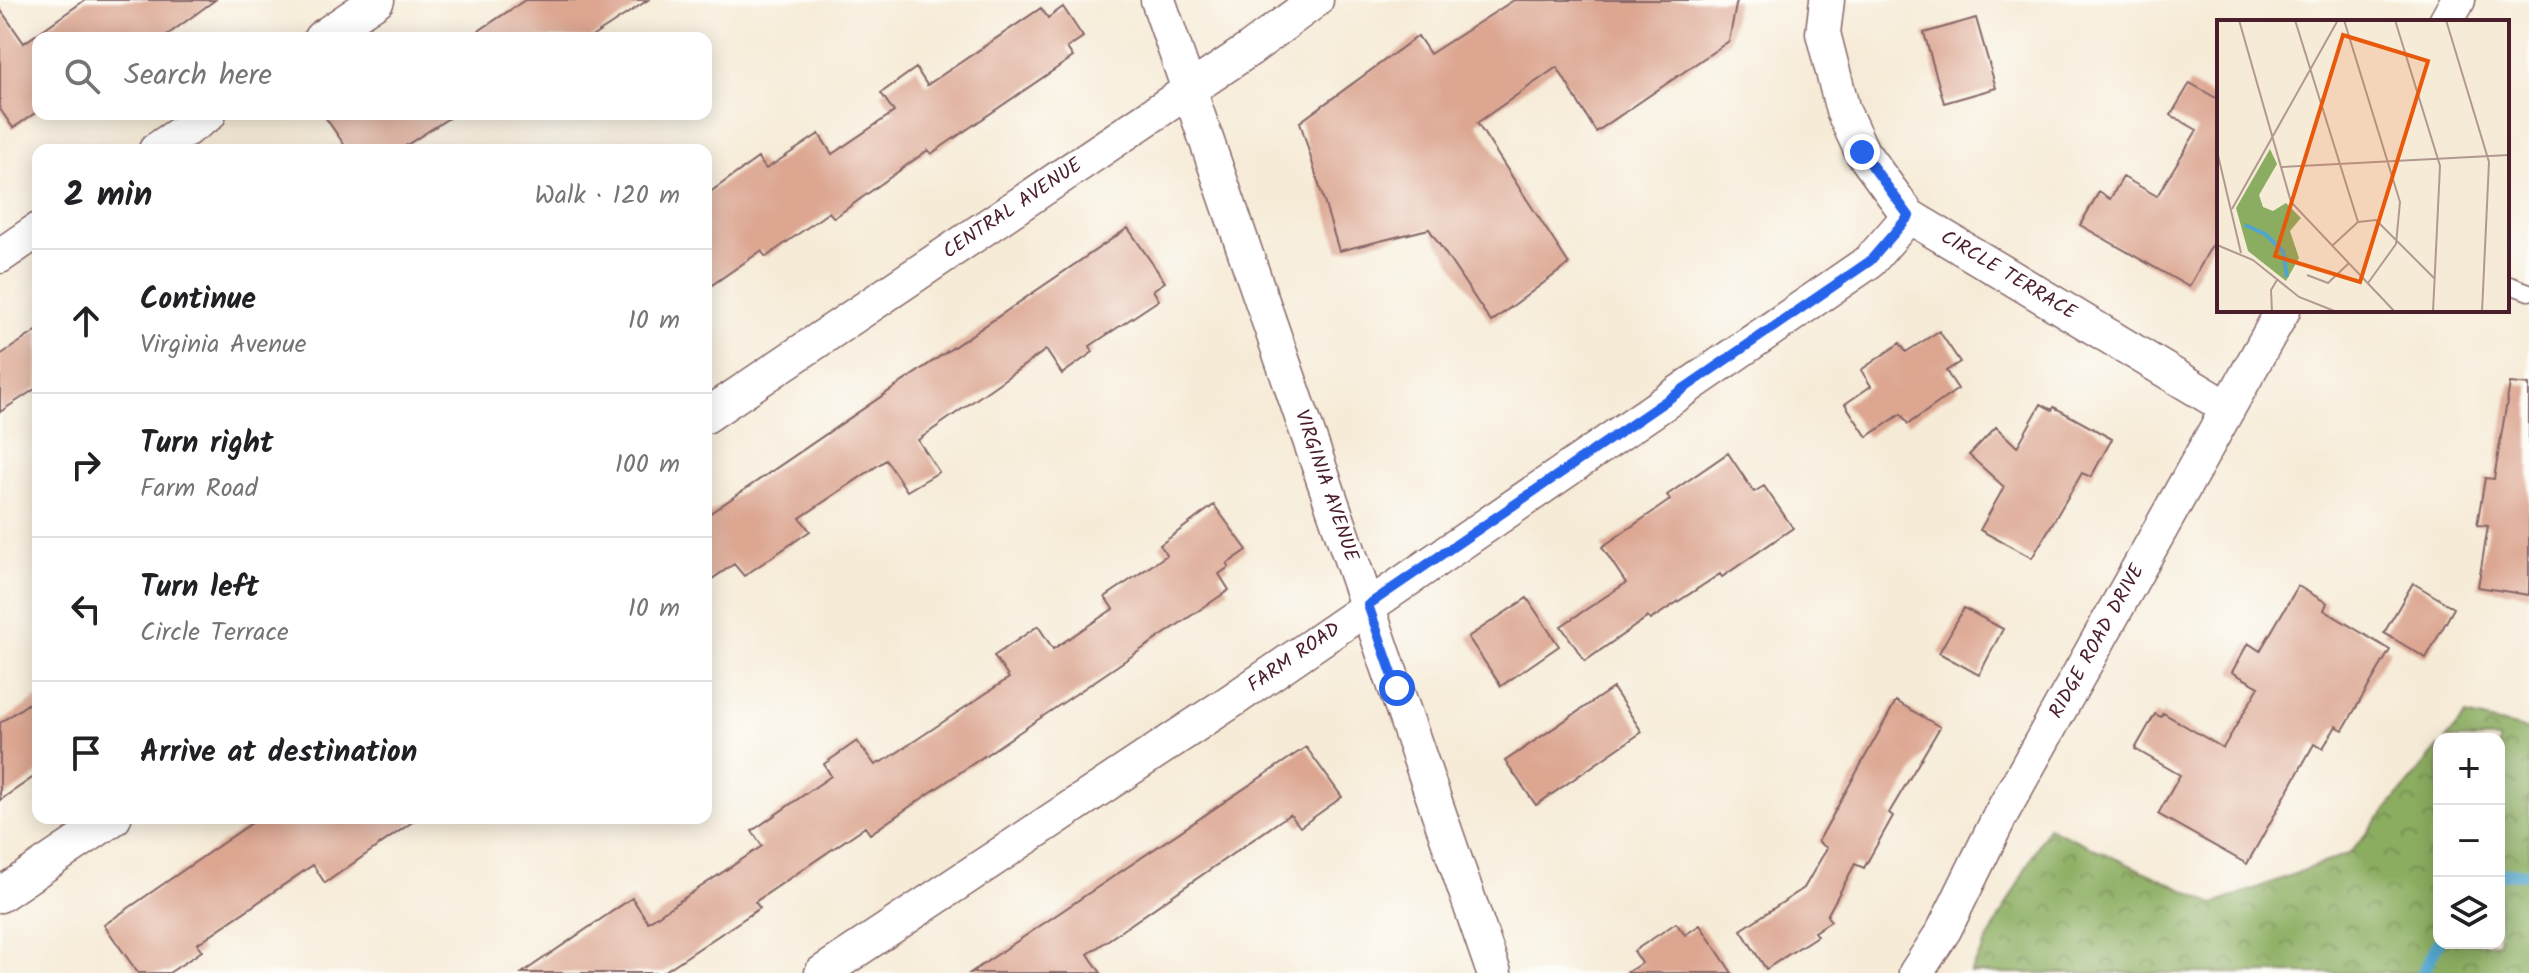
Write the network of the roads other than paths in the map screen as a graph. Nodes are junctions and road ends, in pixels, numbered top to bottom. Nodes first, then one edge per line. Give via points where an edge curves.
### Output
1 (377, 0) edge
2 (1158, 0) edge
3 (1316, 0) edge
4 (1827, 0) edge
5 (2458, 0) edge
6 (2447, 20) edge
7 (330, 32) edge
8 (1189, 89) junction
9 (200, 120) edge
10 (165, 144) edge
11 (1909, 216) junction
12 (32, 234) edge
13 (0, 256) edge
14 (2509, 285) edge
15 (2529, 292) edge
16 (2282, 312) edge
17 (2228, 408) junction
18 (712, 412) edge
19 (1368, 605) junction
20 (105, 824) edge
21 (0, 895) edge
22 (822, 973) edge
23 (1494, 973) edge
24 (1916, 973) edge

1 - 7 street
2 - 8 street, VIRGINIA AVENUE
3 - 8 street, CENTRAL AVENUE
4 - 11 street, CIRCLE TERRACE via 1823,33 1843,111 1862,152
5 - 6 street
8 - 18 street, CENTRAL AVENUE
8 - 19 street, VIRGINIA AVENUE
9 - 10 street
11 - 17 street, CIRCLE TERRACE
11 - 19 street, FARM ROAD via 1870,261
12 - 13 street
14 - 15 lane
16 - 17 street, RIDGE ROAD DRIVE
17 - 24 street, RIDGE ROAD DRIVE
19 - 22 street, FARM ROAD
19 - 23 street, VIRGINIA AVENUE
20 - 21 street

